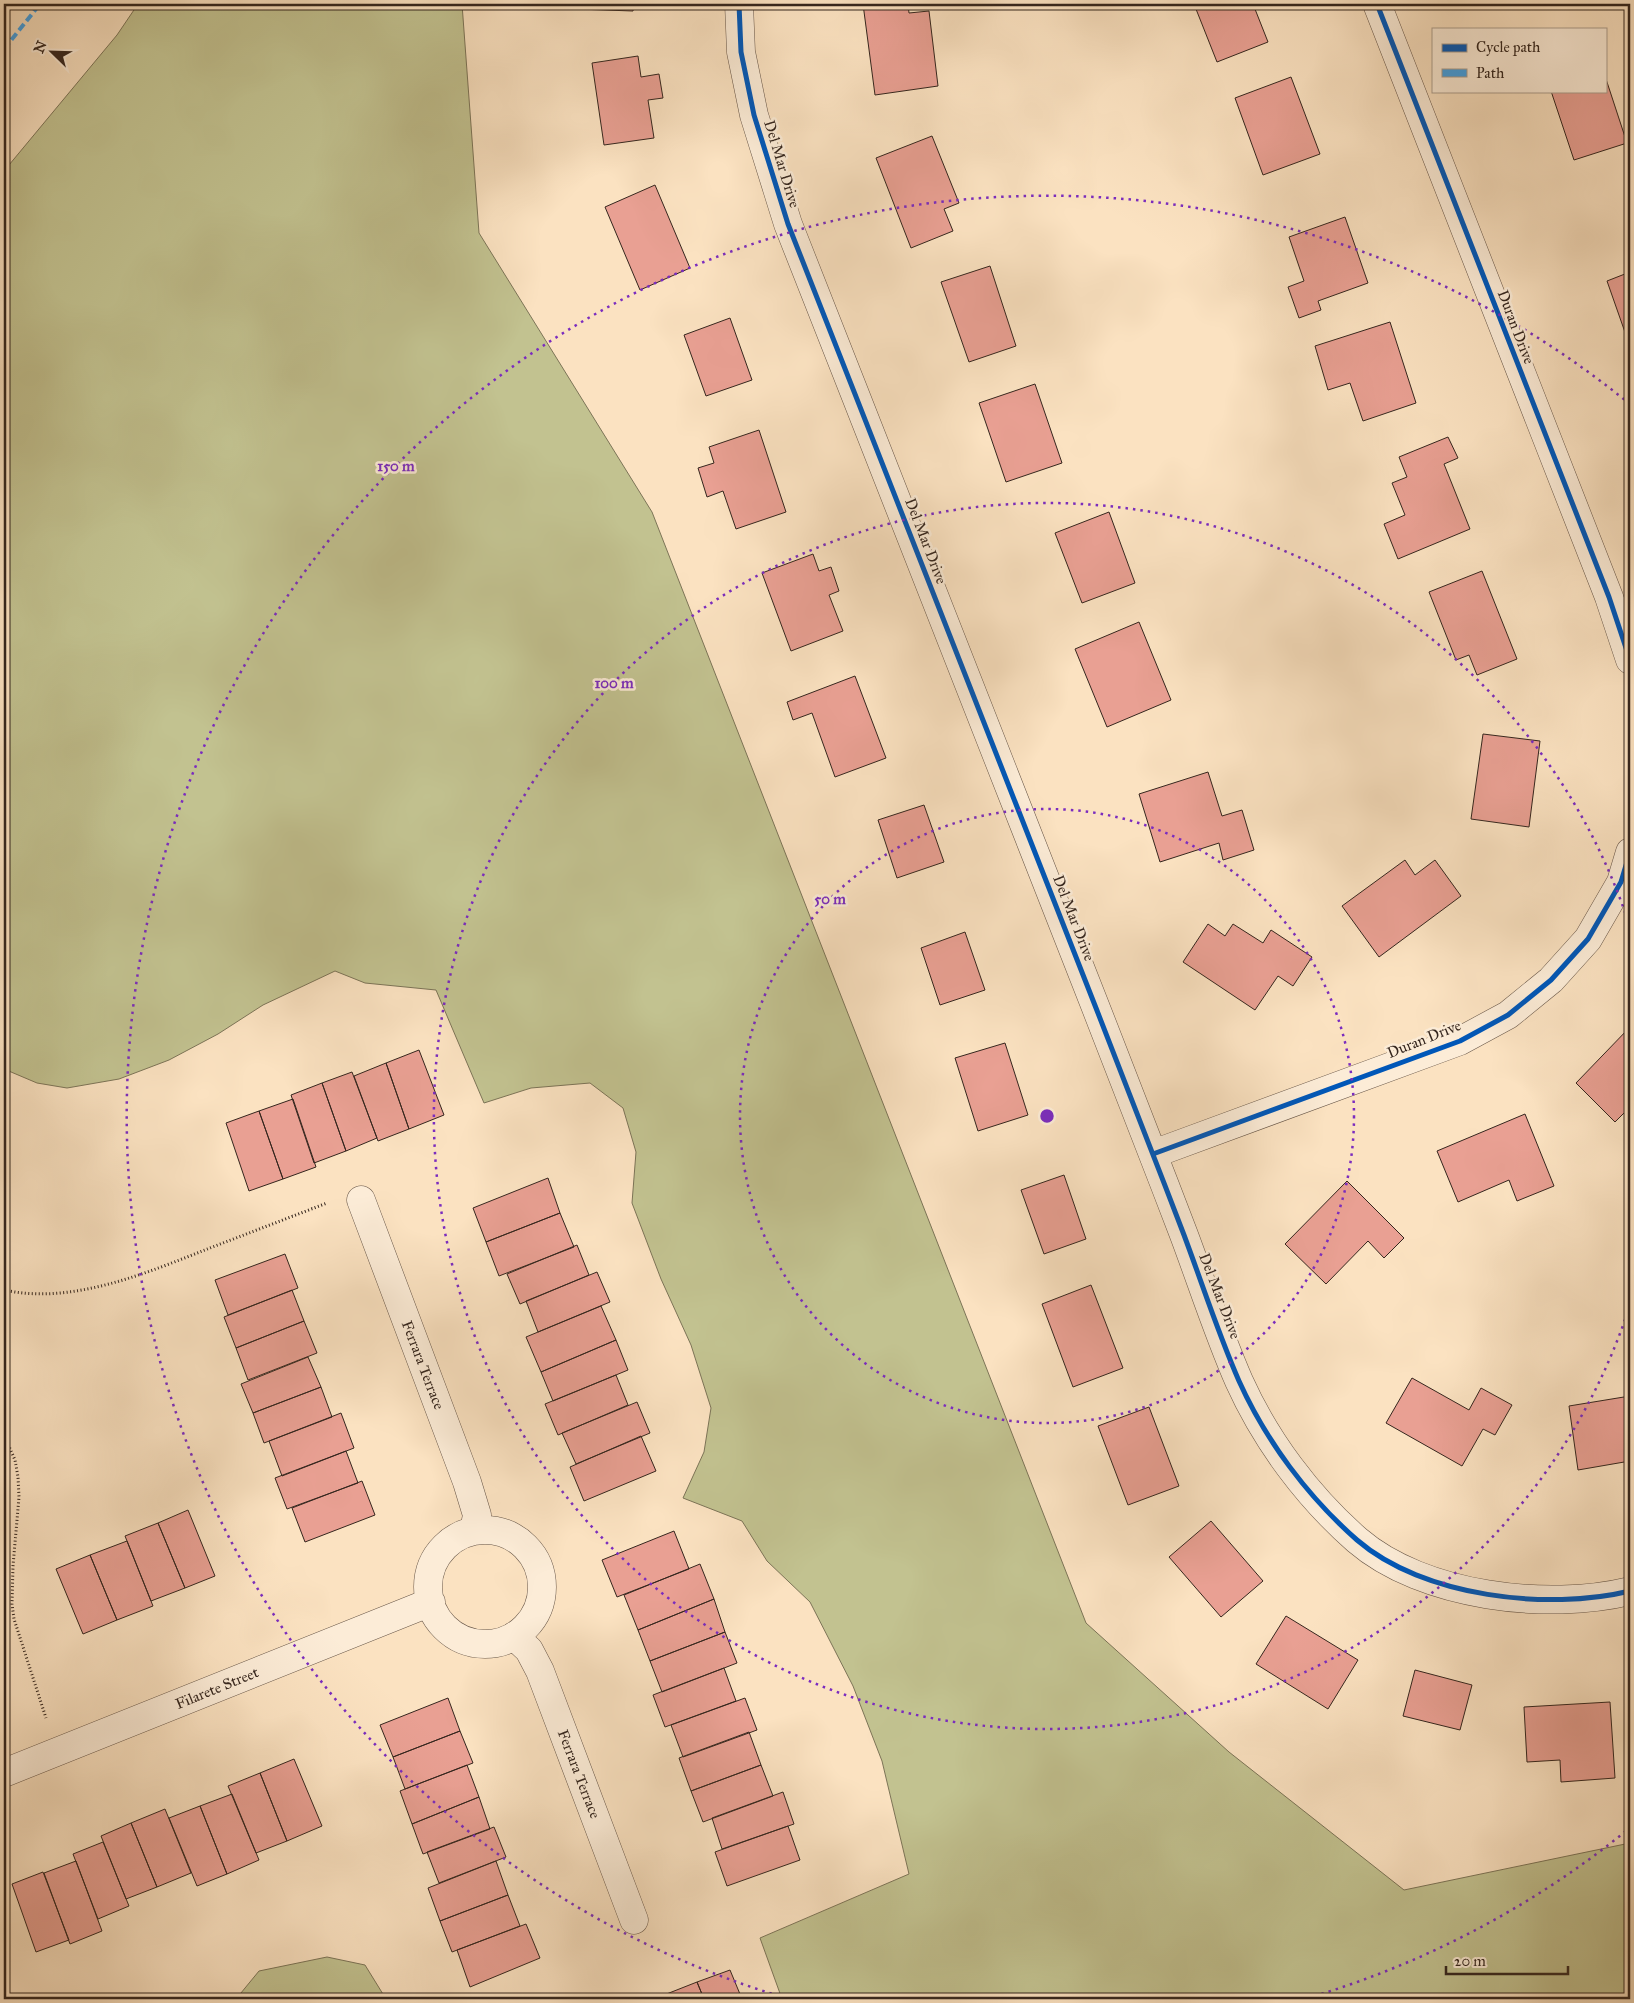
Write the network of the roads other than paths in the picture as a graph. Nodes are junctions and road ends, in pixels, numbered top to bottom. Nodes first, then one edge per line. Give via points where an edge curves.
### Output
1 (740, 4) edge
2 (1376, 4) edge
3 (1630, 660) edge
4 (1630, 852) edge
5 (1153, 1154) junction
6 (361, 1200) road end
7 (474, 1531) junction
8 (1630, 1591) edge
9 (430, 1602) junction
10 (514, 1636) junction
11 (4, 1773) edge
12 (634, 1920) dead end

1 - 5 street, Del Mar Drive via 741,52 754,115 788,224
2 - 3 street, Duran Drive via 1609,597
4 - 5 street, Duran Drive via 1621,882 1588,940 1551,980 1508,1015 1460,1041
5 - 8 street, Del Mar Drive via 1240,1382 1271,1441 1311,1494 1359,1541 1390,1563 1434,1582 1491,1595 1550,1601
6 - 7 street, Ferrara Terrace via 468,1482 477,1515
7 - 9 street via 453,1540 436,1558 430,1571
7 - 10 street via 498,1531 515,1538 529,1550 537,1564 542,1595 531,1620
9 - 10 street via 444,1626 467,1641 485,1644
9 - 11 street, Filarete Street
10 - 12 street, Ferrara Terrace via 529,1650 538,1665

